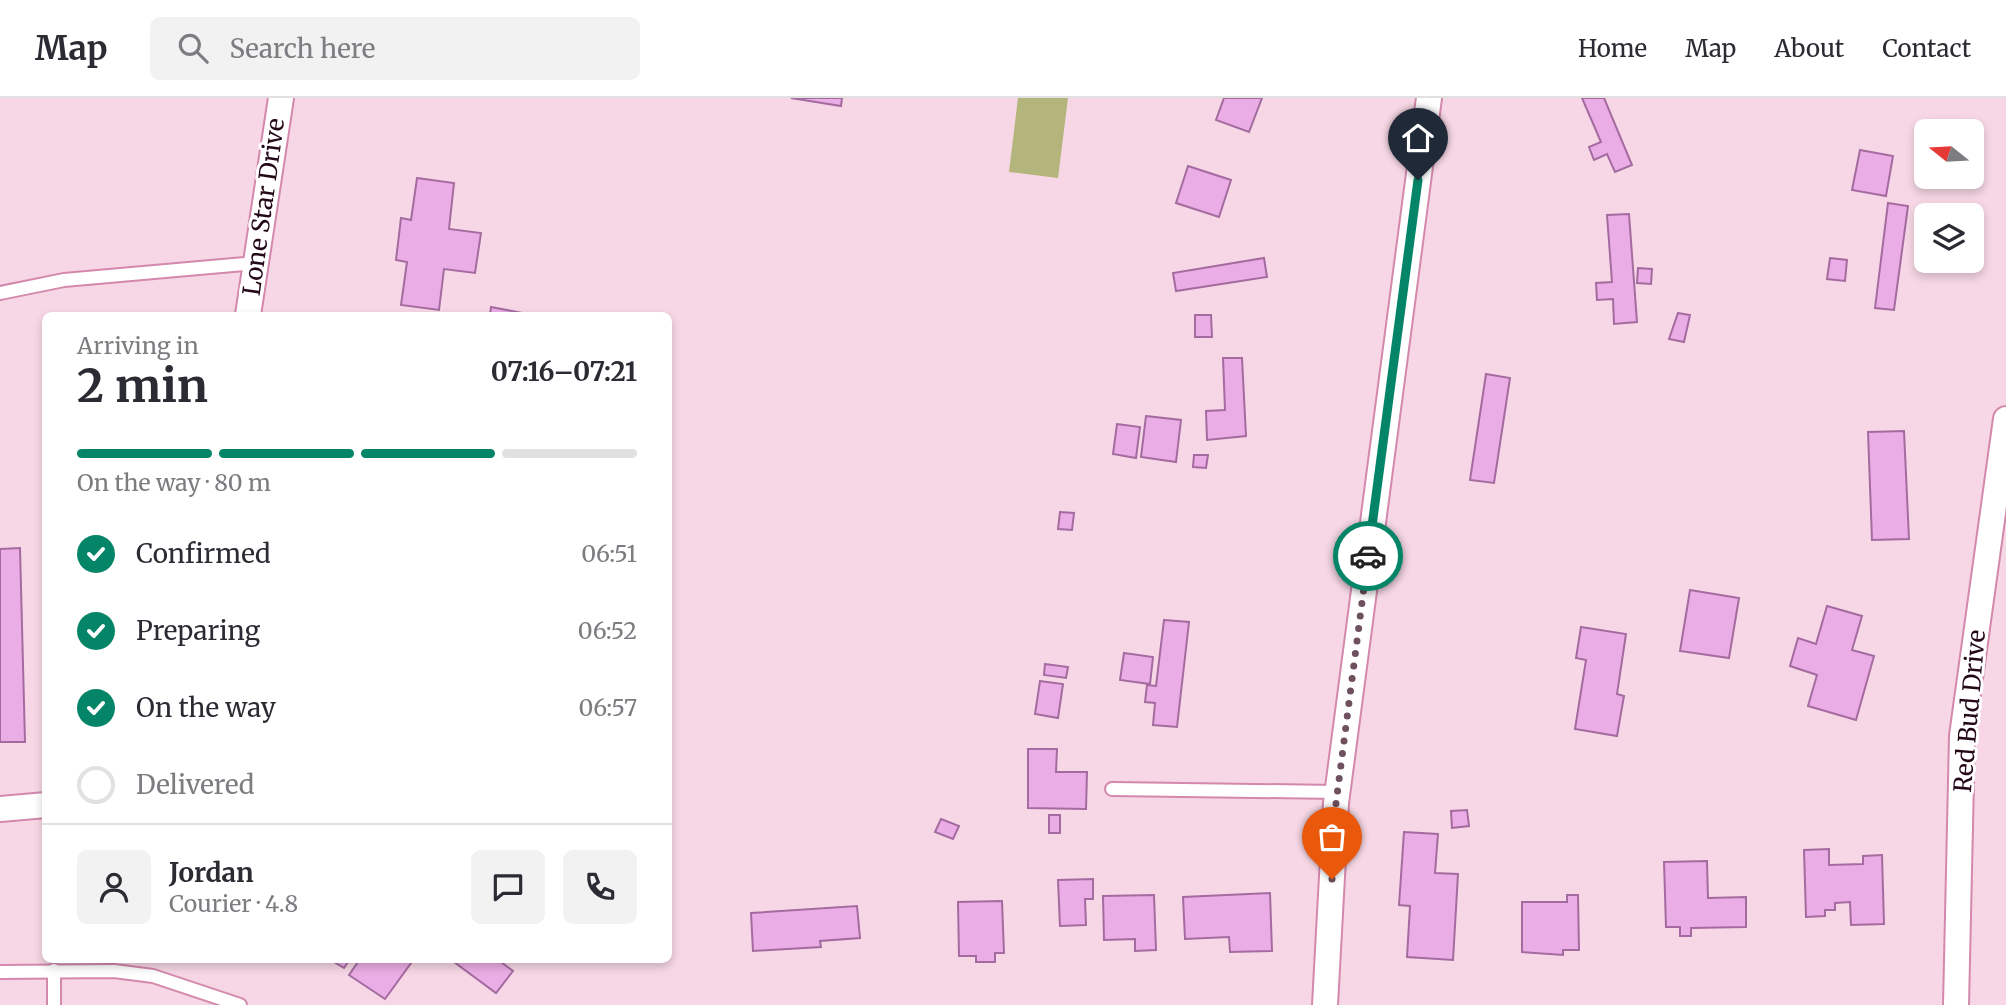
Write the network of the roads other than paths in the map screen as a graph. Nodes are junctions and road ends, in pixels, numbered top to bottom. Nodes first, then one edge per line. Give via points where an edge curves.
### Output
1 (281, 98) edge
2 (1429, 98) edge
3 (256, 263) junction
4 (0, 293) edge
5 (248, 312) edge
6 (2006, 419) edge
7 (1112, 789) dead end
8 (1337, 792) junction
9 (42, 805) edge
10 (0, 809) edge
11 (54, 970) junction
12 (0, 972) edge
13 (54, 1005) edge
14 (240, 1005) edge
15 (1325, 1005) edge
16 (1956, 1005) edge

1 - 3 street, Lone Star Drive
2 - 8 street
3 - 4 lane via 64,280
3 - 5 street, Lone Star Drive
6 - 16 street, Red Bud Drive via 1962,736
7 - 8 lane
8 - 15 street
9 - 10 street
11 - 12 lane
11 - 13 lane
11 - 14 lane via 153,976

